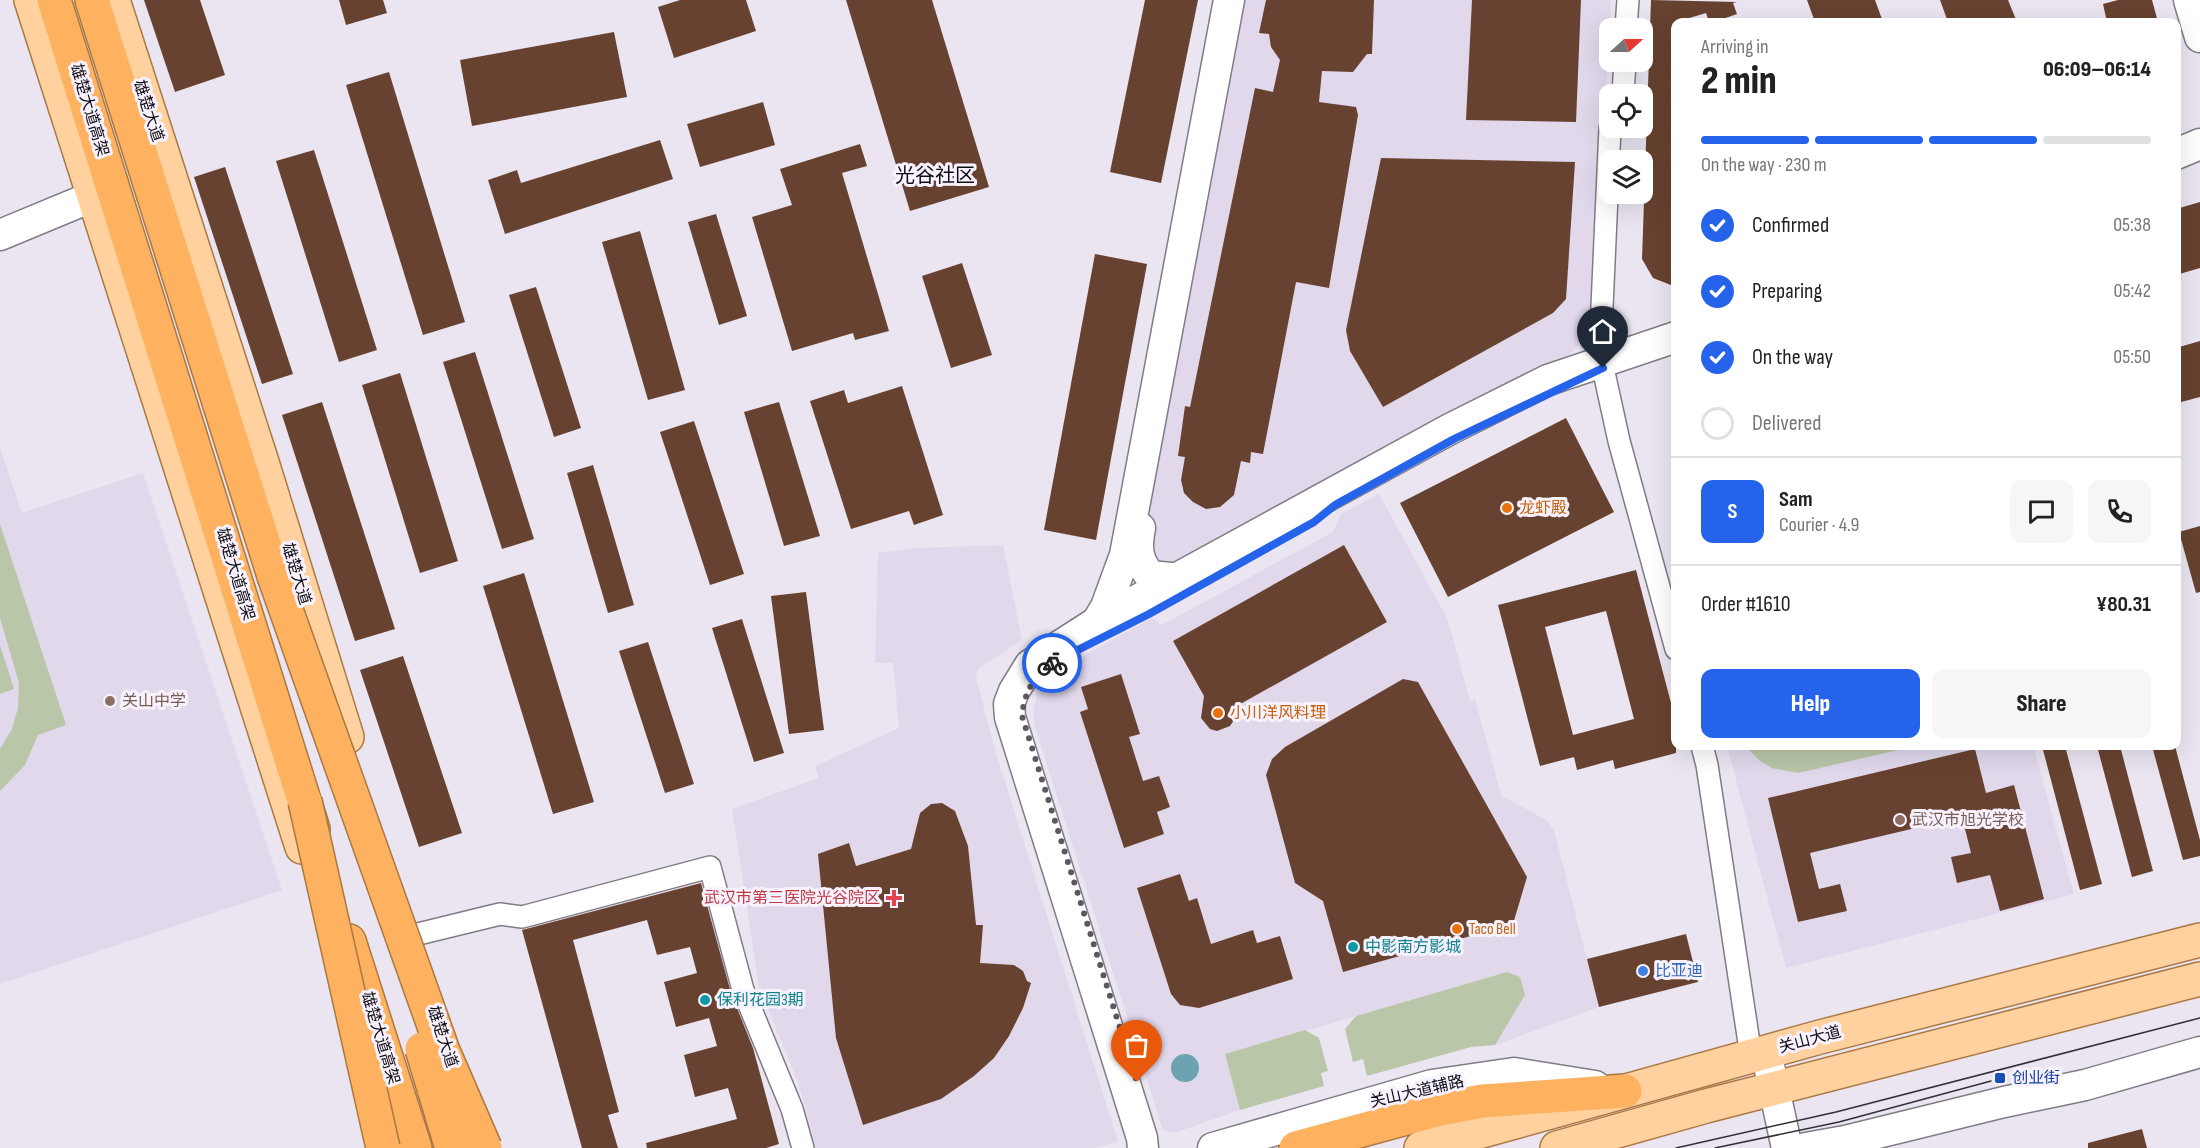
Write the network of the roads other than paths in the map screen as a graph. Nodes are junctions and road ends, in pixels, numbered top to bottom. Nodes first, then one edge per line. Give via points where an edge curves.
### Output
1 (31, 0) edge
2 (54, 0) edge
3 (92, 0) edge
4 (112, 0) edge
5 (1229, 0) edge
6 (1240, 0) edge
7 (1616, 0) edge
8 (1628, 0) edge
9 (2190, 0) edge
10 (1615, 18) edge
11 (1627, 18) edge
12 (2200, 37) edge
13 (1610, 138) edge
14 (2200, 144) edge
15 (2181, 152) edge
16 (94, 196) junction
17 (1617, 204) edge
18 (0, 235) edge
19 (1671, 339) edge
20 (1609, 363) junction
21 (274, 576) junction
22 (1181, 579) junction
23 (1671, 597) edge
24 (1097, 622) junction
25 (1671, 631) edge
26 (1703, 750) edge
27 (1712, 750) edge
28 (304, 801) junction
29 (410, 936) junction
30 (2200, 940) edge
31 (2200, 979) edge
32 (2200, 1052) edge
33 (1758, 1054) junction
34 (1625, 1090) junction
35 (1766, 1092) junction
36 (383, 1148) edge
37 (394, 1148) edge
38 (415, 1148) edge
39 (452, 1148) edge
40 (477, 1148) edge
41 (484, 1148) edge
42 (803, 1148) edge
43 (1143, 1148) edge
44 (1162, 1148) edge
45 (1213, 1148) edge
46 (1296, 1148) edge
47 (1422, 1148) edge
48 (1557, 1148) edge
49 (1768, 1148) edge
50 (1787, 1148) edge
51 (1806, 1148) edge

1 - 16 main road
2 - 28 highway, 雄楚大道高架
3 - 21 highway
4 - 29 main road, 雄楚大道
5 - 24 street via 1125,555
6 - 22 street via 1136,546 1138,562 1150,576
7 - 10 street
8 - 11 street
9 - 12 street
13 - 20 street via 1602,307
14 - 15 street
16 - 18 street
16 - 37 main road via 367,1046
17 - 20 street
19 - 20 street
20 - 22 street via 1548,380 1450,429
20 - 23 street
20 - 25 street via 1619,441
20 - 44 street via 1454,439 1335,505 1304,528 1052,663 1034,679 1023,702 1025,727 1115,1015
21 - 39 highway, bridge
21 - 41 highway, bridge via 443,1052
22 - 24 street
24 - 43 street via 1030,665 1009,704
26 - 33 street
27 - 33 street via 1753,995
28 - 36 highway, bridge
28 - 38 highway, 雄楚大道高架, bridge
29 - 40 main road, 雄楚大道
29 - 42 street via 500,914 522,917 710,867 743,990 792,1109
30 - 33 main road, 关山大道
31 - 35 main road
32 - 51 street via 2085,1085
33 - 34 main road, 关山大道
33 - 35 street
34 - 45 street, 关山大道辅路 via 1514,1073 1432,1085
34 - 46 highway via 1482,1101
34 - 47 main road, 关山大道
35 - 48 main road
35 - 49 street
35 - 50 street

